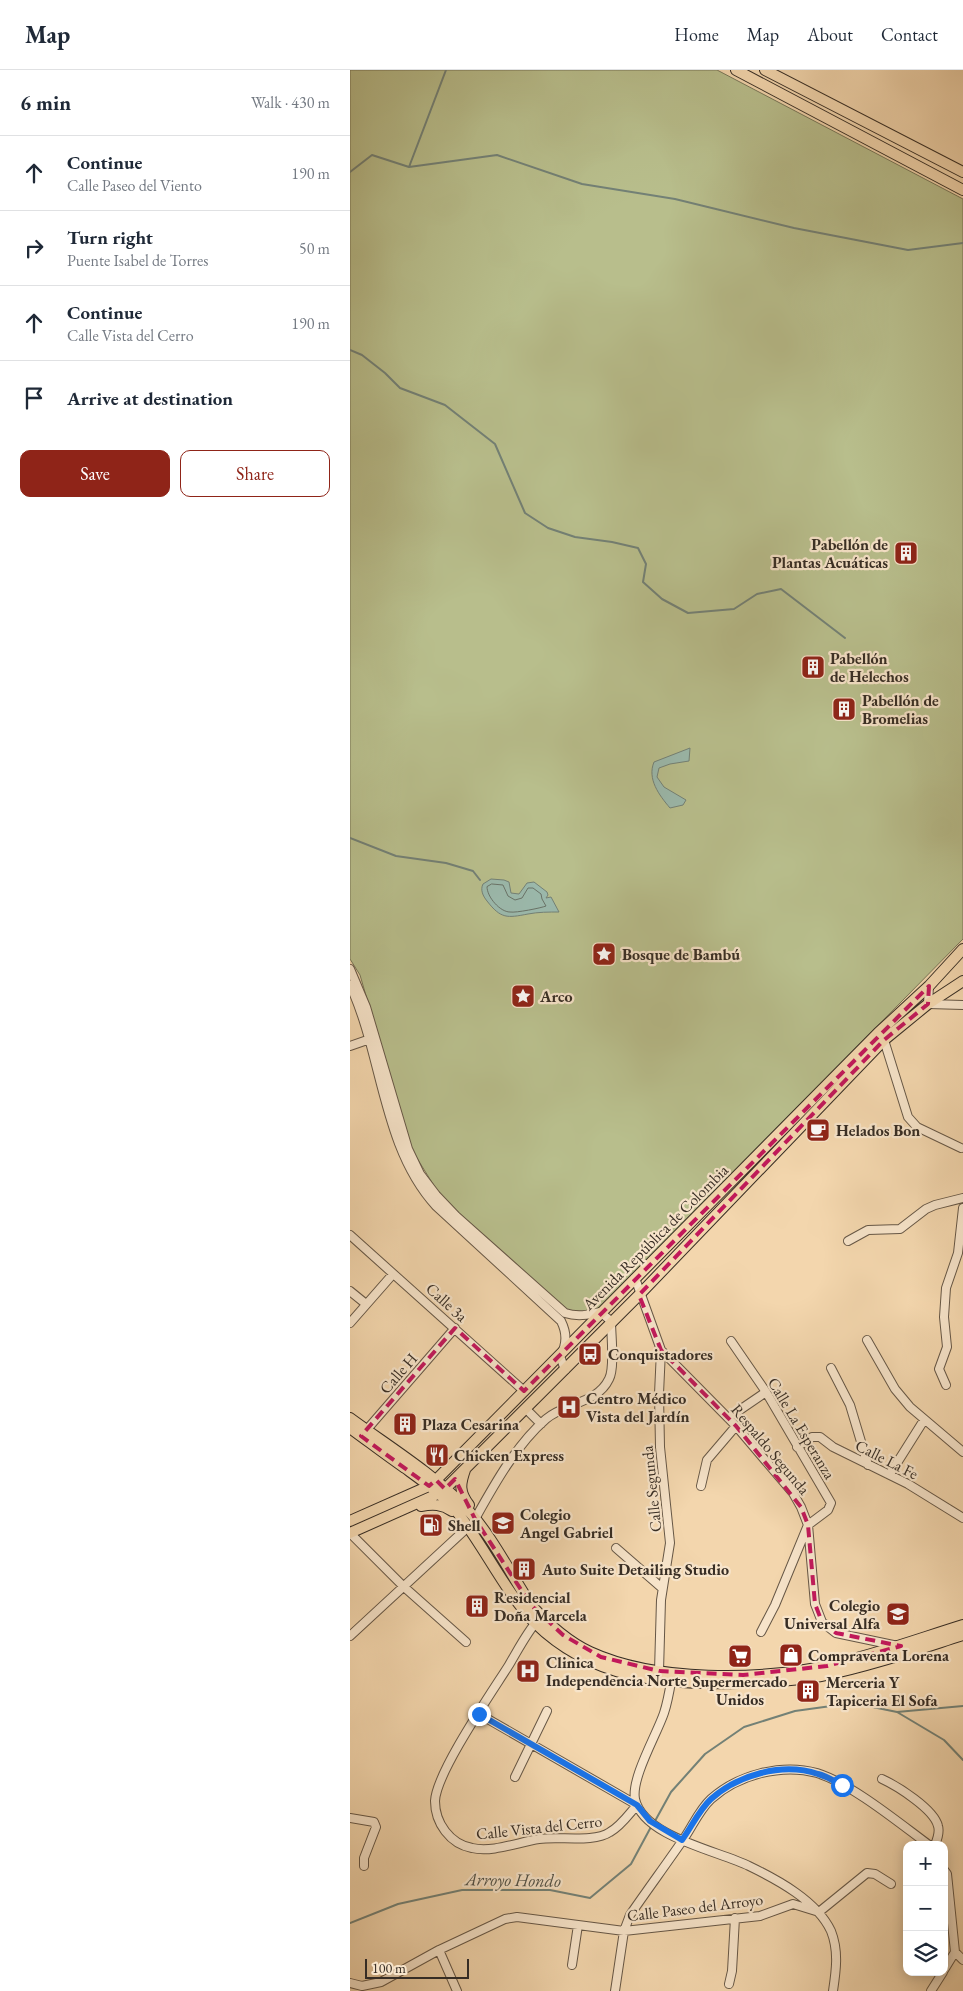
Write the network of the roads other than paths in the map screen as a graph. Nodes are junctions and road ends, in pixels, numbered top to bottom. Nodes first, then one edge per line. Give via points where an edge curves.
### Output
1 (736, 70) edge
2 (765, 70) edge
3 (963, 172) edge
4 (963, 190) edge
5 (963, 949) edge
6 (958, 958) edge
7 (350, 969) edge
8 (963, 981) edge
9 (350, 985) edge
10 (929, 986) junction
11 (928, 1004) junction
12 (963, 1005) edge
13 (372, 1038) junction
14 (884, 1040) junction
15 (350, 1046) edge
16 (962, 1149) edge
17 (963, 1198) edge
18 (963, 1208) edge
19 (350, 1235) edge
20 (848, 1241) dead end
21 (501, 1261) junction
22 (394, 1274) junction
23 (635, 1278) junction
24 (350, 1290) edge
25 (639, 1294) junction
26 (366, 1304) junction
27 (601, 1312) junction
28 (611, 1321) junction
29 (350, 1323) edge
30 (455, 1328) junction
31 (867, 1340) dead end
32 (731, 1341) dead end
33 (662, 1350) junction
34 (560, 1356) junction
35 (831, 1368) dead end
36 (565, 1370) junction
37 (946, 1385) dead end
38 (524, 1391) junction
39 (766, 1392) junction
40 (526, 1409) junction
41 (350, 1418) edge
42 (728, 1418) junction
43 (924, 1420) junction
44 (541, 1424) junction
45 (736, 1426) junction
46 (350, 1428) edge
47 (364, 1433) junction
48 (797, 1447) junction
49 (963, 1452) edge
50 (868, 1464) junction
51 (415, 1465) junction
52 (403, 1467) junction
53 (448, 1468) junction
54 (465, 1468) junction
55 (890, 1474) junction
56 (701, 1486) dead end
57 (437, 1487) junction
58 (399, 1499) junction
59 (408, 1507) junction
60 (963, 1518) edge
61 (350, 1522) edge
62 (470, 1523) junction
63 (808, 1525) junction
64 (350, 1533) edge
65 (616, 1548) dead end
66 (403, 1586) junction
67 (662, 1588) junction
68 (539, 1620) junction
69 (963, 1625) edge
70 (762, 1632) dead end
71 (963, 1635) edge
72 (350, 1636) edge
73 (466, 1642) dead end
74 (901, 1646) junction
75 (659, 1671) junction
76 (672, 1677) junction
77 (547, 1712) dead end
78 (479, 1714) junction
79 (530, 1745) junction
80 (515, 1778) dead end
81 (882, 1779) dead end
82 (637, 1805) junction
83 (350, 1818) edge
84 (682, 1840) junction
85 (924, 1841) edge
86 (937, 1841) edge
87 (364, 1866) dead end
88 (891, 1884) dead end
89 (948, 1884) edge
90 (819, 1912) junction
91 (735, 1918) junction
92 (578, 1925) junction
93 (624, 1931) junction
94 (438, 1950) junction
95 (955, 1952) junction
96 (963, 1960) edge
97 (948, 1963) edge
98 (572, 1965) dead end
99 (940, 1976) edge
100 (350, 1983) edge
101 (729, 1984) dead end
102 (362, 1988) edge
103 (457, 1991) edge
104 (615, 1991) edge
105 (833, 1991) edge
106 (931, 1991) edge

1 - 4 main road
2 - 3 main road
5 - 6 main road, Avenida República de Colombia
6 - 10 main road, Avenida República de Colombia
7 - 13 street via 361,993
8 - 11 main road, Avenida República de Colombia
9 - 13 street
10 - 11 street
10 - 23 main road, Avenida República de Colombia via 878,1033
11 - 12 street
11 - 14 main road, Avenida República de Colombia
13 - 15 street
13 - 21 street via 400,1134 420,1174 454,1218
14 - 16 street via 908,1116 918,1127
14 - 25 main road, Avenida República de Colombia
17 - 20 street via 926,1209 900,1229 868,1230
18 - 37 street via 958,1253 946,1288 947,1347 939,1369
19 - 22 street, Calle 3a
21 - 27 street via 565,1313 578,1316
21 - 34 street via 561,1321 566,1342
22 - 26 street
22 - 30 street, Calle 3a
23 - 25 street, Calle Segunda
23 - 27 main road, Avenida República de Colombia
24 - 26 street
25 - 28 main road, Avenida República de Colombia
25 - 33 street, Calle Segunda
26 - 29 street
27 - 28 street
27 - 34 main road, Avenida República de Colombia
28 - 36 main road, Avenida República de Colombia
28 - 44 street via 611,1377 605,1386 598,1394 559,1411
30 - 38 street, Calle 3a
30 - 47 street, Calle H
31 - 43 street via 895,1389
32 - 39 street, Calle La Esperanza
33 - 42 street, Respaldo Segunda
33 - 67 street, Calle Segunda via 660,1447 670,1543
34 - 36 street
34 - 38 main road, Avenida República de Colombia
35 - 50 street via 850,1405
36 - 40 main road, Avenida República de Colombia
38 - 53 main road, Avenida República de Colombia
39 - 42 street
39 - 48 street, Calle La Esperanza
40 - 44 street
40 - 54 main road, Avenida República de Colombia
41 - 47 main road
42 - 45 street, Respaldo Segunda
43 - 49 street
43 - 55 street
44 - 62 street via 496,1480
45 - 56 street via 708,1460
45 - 63 street, Respaldo Segunda via 793,1493
46 - 47 main road
47 - 51 main road
47 - 52 main road
48 - 50 street, Calle La Fe via 816,1436
48 - 63 street, Calle La Esperanza via 831,1503 828,1510
50 - 55 street, Calle La Fe
51 - 53 main road via 434,1473
51 - 57 main road
52 - 57 main road
52 - 58 main road via 411,1477 411,1487
53 - 57 main road, Avenida República de Colombia
54 - 57 main road, Avenida República de Colombia
54 - 62 main road via 461,1492
55 - 60 street, Calle La Fe
57 - 58 main road, Avenida República de Colombia
57 - 59 main road, Avenida República de Colombia
57 - 62 main road
58 - 61 main road, Avenida República de Colombia
59 - 62 main road via 443,1506
59 - 64 main road, Avenida República de Colombia
62 - 66 street
62 - 68 main road via 532,1605
63 - 70 street
63 - 74 street, Respaldo Segunda via 815,1604 822,1622 836,1633
64 - 66 street
65 - 67 street
66 - 72 street
66 - 73 street
67 - 75 street, Calle Segunda
68 - 75 main road via 588,1651 620,1663
68 - 76 main road via 574,1654 602,1668 635,1677
68 - 78 street, Calle Vista del Cerro
69 - 74 main road
71 - 76 main road via 896,1657 820,1676 706,1684
74 - 76 main road via 800,1670
75 - 76 main road
76 - 82 street via 664,1713 639,1774 635,1795
77 - 79 street
78 - 79 street, Calle Vista del Cerro
78 - 82 street, Calle Vista del Cerro via 444,1774 435,1800 438,1818 448,1835 464,1846 481,1850 542,1838 595,1837 612,1832
79 - 80 street
79 - 82 street, Calle Vista del Cerro
81 - 86 street via 899,1786 929,1812 938,1826
82 - 84 street via 666,1832
83 - 87 street via 374,1822 376,1827
84 - 85 street via 710,1800 738,1780 780,1770 801,1770 842,1785
84 - 90 street via 749,1866 777,1881
84 - 93 street via 630,1915
88 - 90 street via 867,1873
89 - 95 street
90 - 91 street, Calle Paseo del Arroyo via 793,1904 760,1916
90 - 105 street via 831,1932 836,1951
91 - 93 street, Calle Paseo del Arroyo
91 - 101 street
92 - 93 street, Calle Paseo del Arroyo
92 - 94 street, Calle Paseo del Arroyo via 517,1917 505,1919
92 - 98 street
93 - 104 street
94 - 102 street, Calle Paseo del Arroyo via 381,1982
94 - 103 street
95 - 96 street
95 - 97 street
99 - 106 street
100 - 102 street, Calle Paseo del Arroyo

